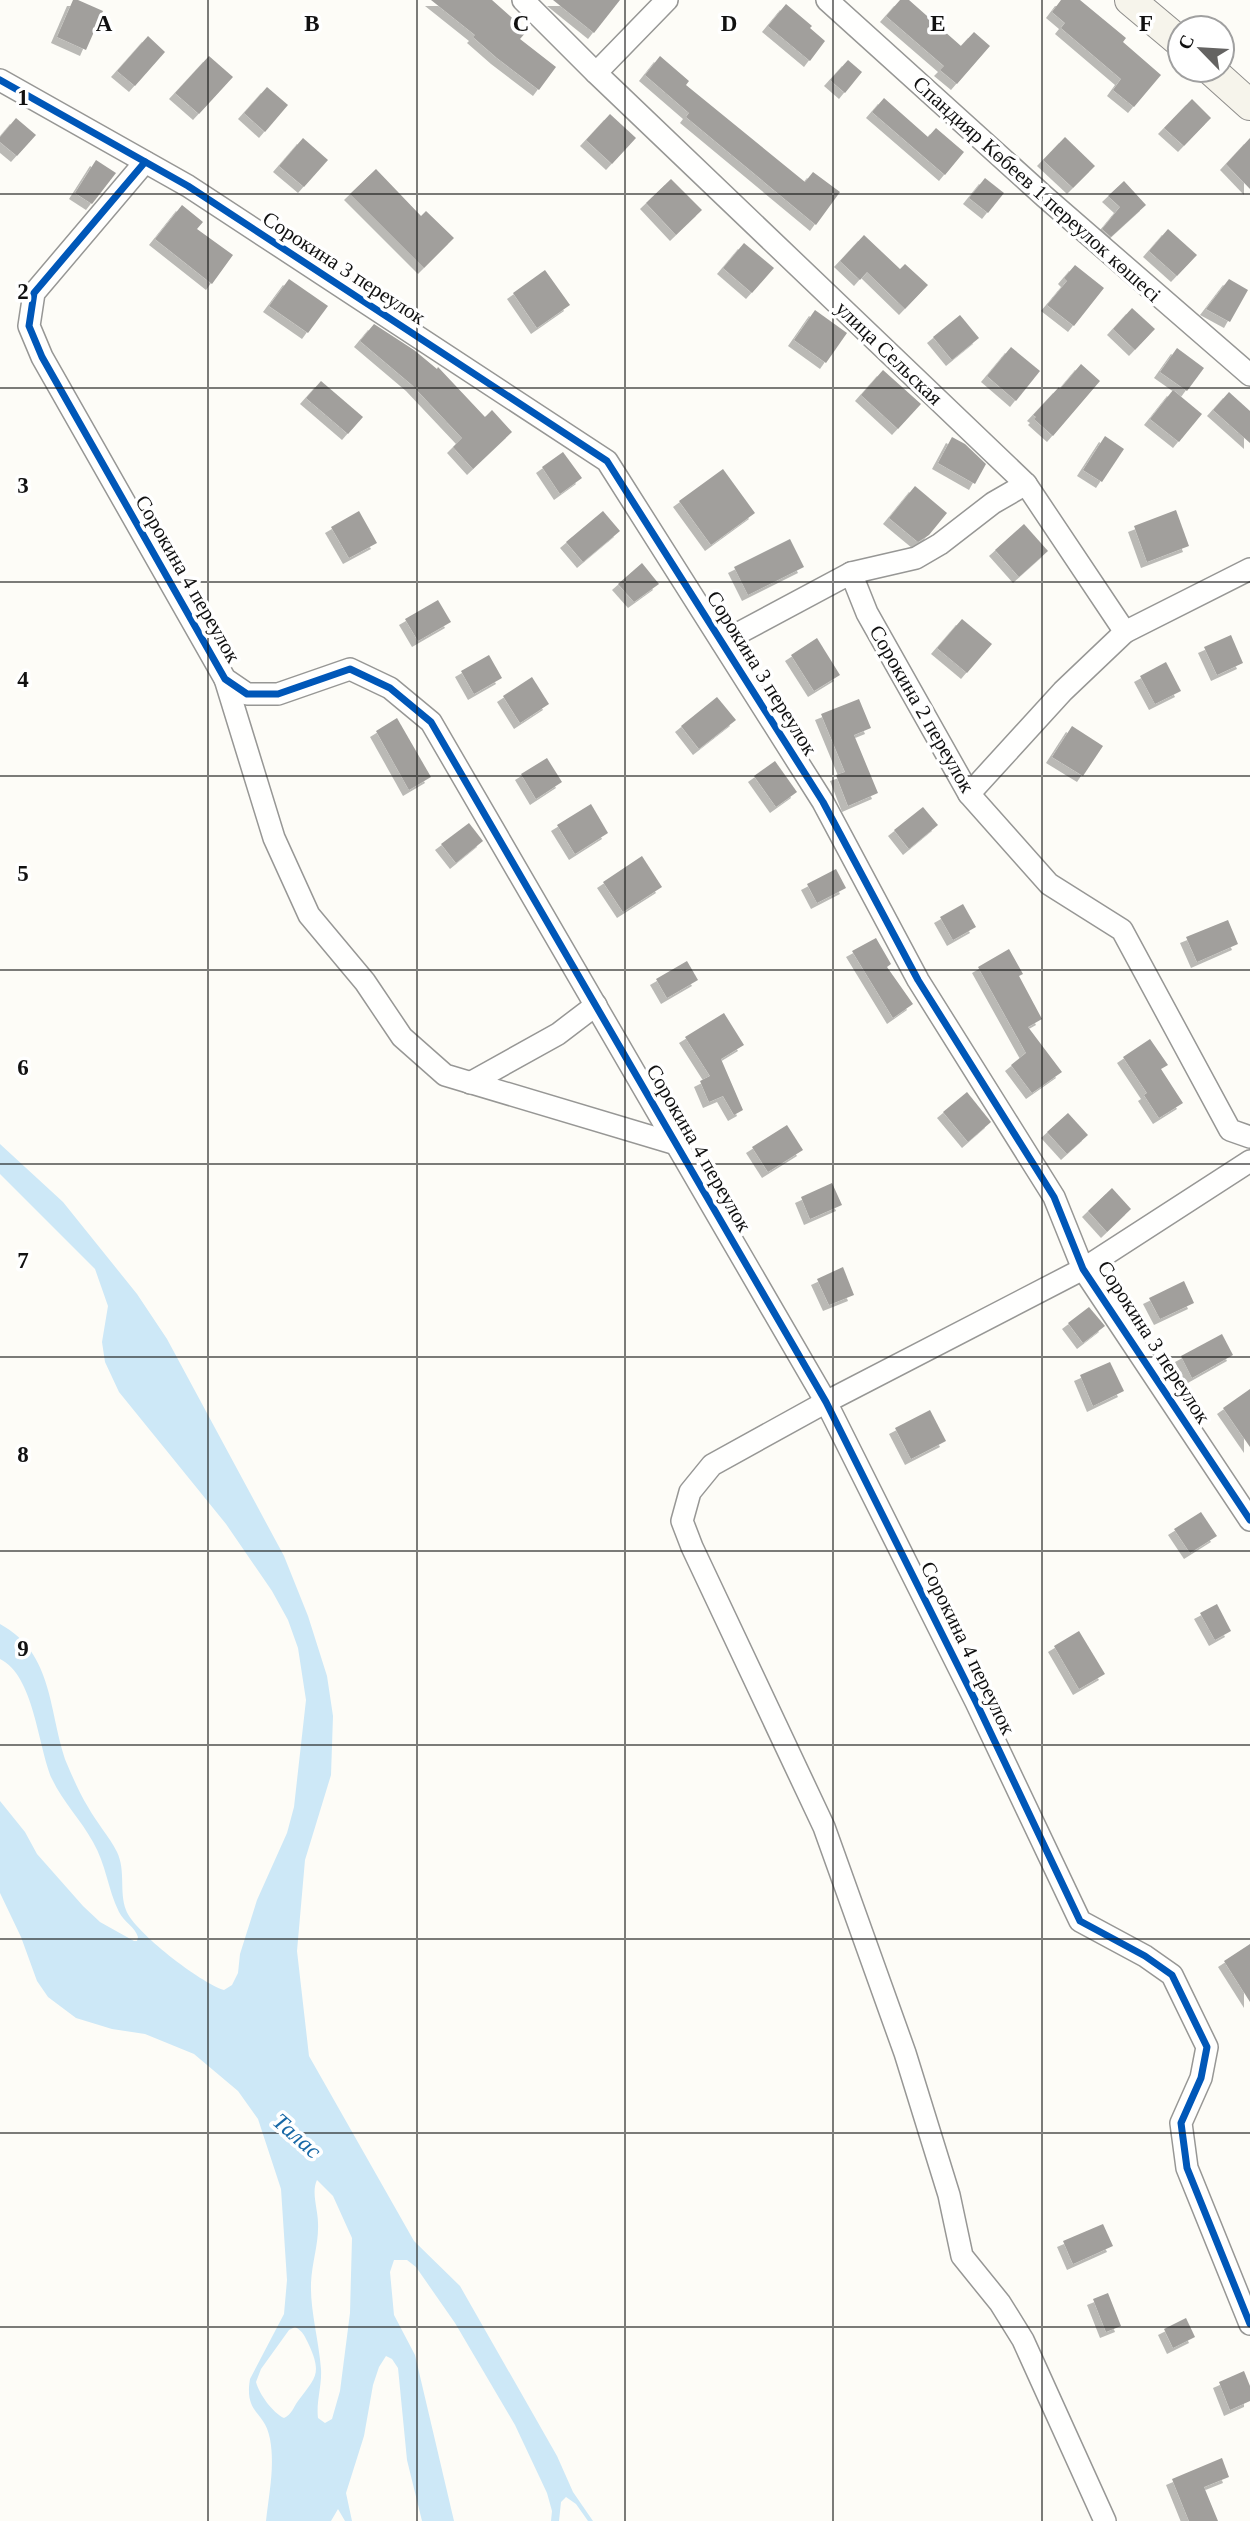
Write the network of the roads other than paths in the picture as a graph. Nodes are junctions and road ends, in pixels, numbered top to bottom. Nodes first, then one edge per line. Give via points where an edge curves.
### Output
1 (523, 0) edge
2 (667, 0) edge
3 (827, 0) edge
4 (1130, 0) edge
5 (1166, 30) edge
6 (596, 73) junction
7 (0, 80) edge
8 (1227, 84) edge
9 (1250, 105) edge
10 (145, 162) junction
11 (1250, 375) edge
12 (1026, 484) junction
13 (1250, 569) edge
14 (851, 573) junction
15 (1125, 632) junction
16 (722, 642) junction
17 (225, 679) junction
18 (969, 794) junction
19 (596, 1005) junction
20 (470, 1083) junction
21 (1250, 1137) edge
22 (676, 1144) junction
23 (1250, 1161) edge
24 (1083, 1269) junction
25 (826, 1402) junction
26 (1250, 1520) edge
27 (1250, 2325) edge
28 (1105, 2521) edge

1 - 6 street, улица Сельская
2 - 6 street
3 - 11 street, Спандияр Көбеев 1 переулок көшесі
4 - 5 street
6 - 12 street, улица Сельская
7 - 10 street, Сорокина 3 переулок
8 - 9 street
10 - 16 street, Сорокина 3 переулок via 607,461
10 - 17 street, Сорокина 4 переулок via 34,293 29,326 42,357
12 - 14 street via 916,558
12 - 15 street, улица Сельская
13 - 15 street
14 - 16 street
14 - 18 street, Сорокина 2 переулок via 867,613
15 - 18 street via 1063,691
16 - 24 street, Сорокина 3 переулок via 823,802 918,980 1054,1197
17 - 19 street, Сорокина 4 переулок via 247,694 278,694 350,669 390,688 431,722
17 - 20 street via 274,838 309,915 365,982 402,1037 444,1074
18 - 21 street, Сорокина 2 переулок via 1049,884 1122,930 1230,1130
19 - 20 street via 558,1034
19 - 22 street, Сорокина 4 переулок
20 - 22 street
22 - 25 street, Сорокина 4 переулок
23 - 24 street
24 - 25 street
24 - 26 street, Сорокина 3 переулок
25 - 27 street, Сорокина 4 переулок via 1080,1921 1172,1975 1207,2047 1201,2078 1181,2123 1187,2168
25 - 28 street via 712,1465 690,1492 682,1521 824,1827 905,2053 949,2195 962,2256 1023,2340

